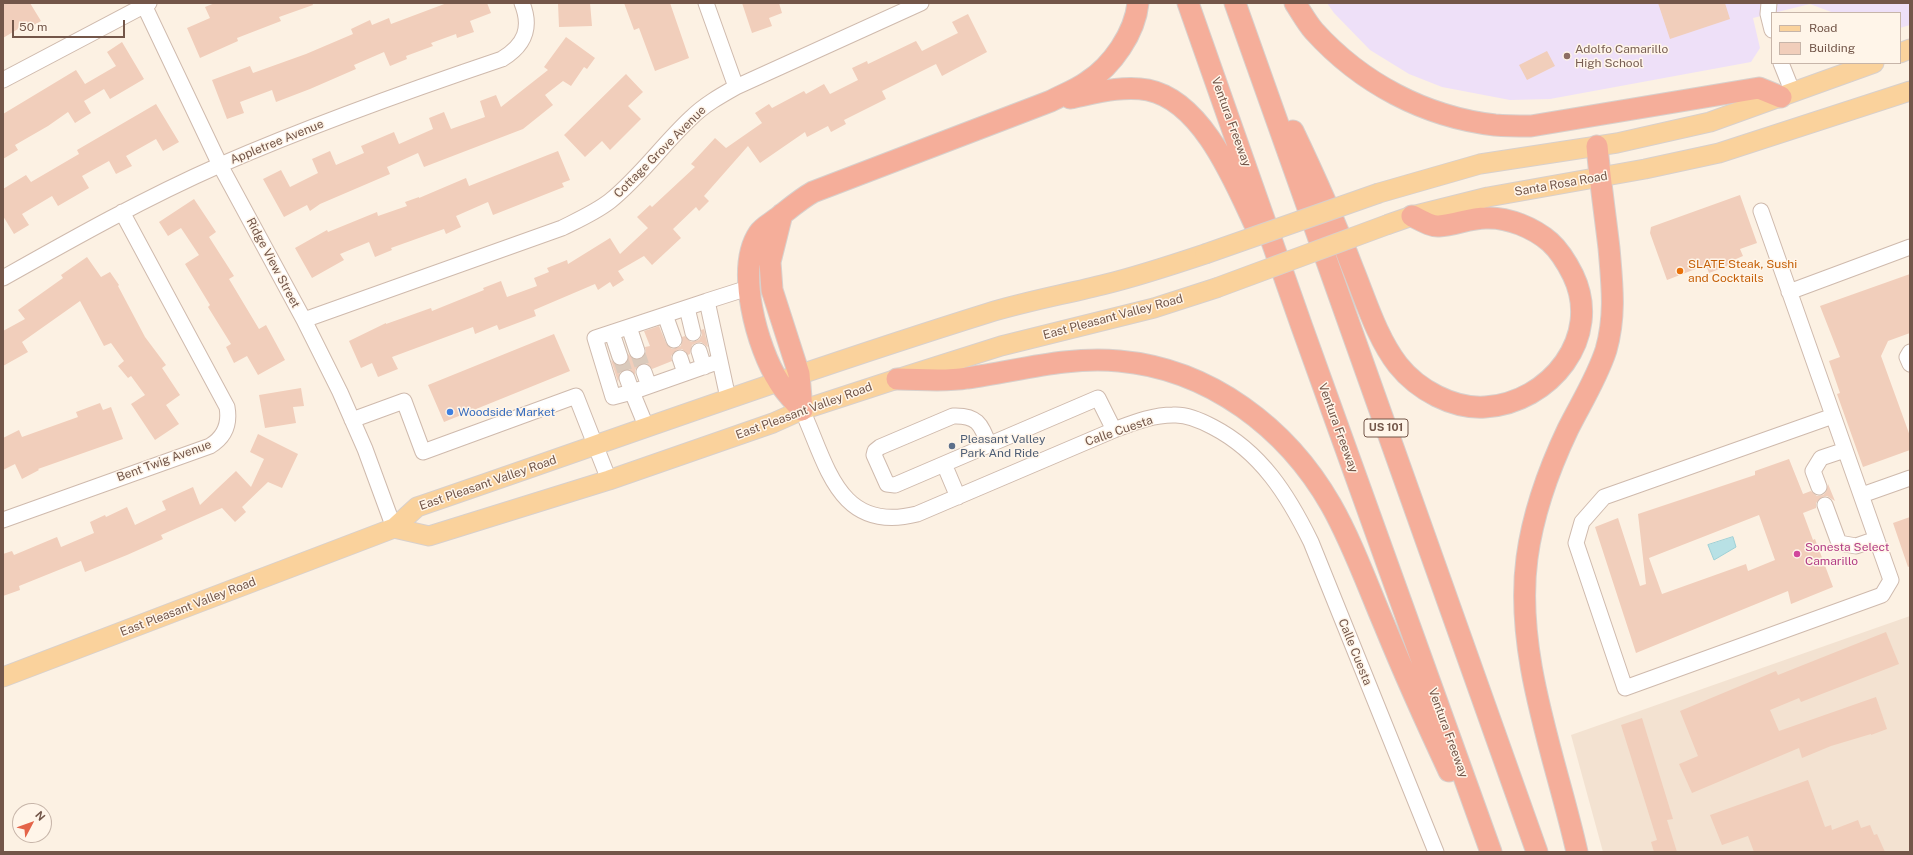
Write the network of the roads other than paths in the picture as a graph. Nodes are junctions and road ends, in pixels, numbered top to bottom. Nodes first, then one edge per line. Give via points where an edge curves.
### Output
1 (522, 3) edge
2 (706, 3) edge
3 (921, 3) edge
4 (1138, 3) edge
5 (1188, 3) edge
6 (1234, 3) edge
7 (1295, 3) edge
8 (1769, 3) edge
9 (146, 4) edge
10 (895, 9) edge
11 (1771, 26) edge
12 (1247, 37) junction
13 (1781, 64) edge
14 (1871, 64) edge
15 (3, 80) edge
16 (736, 87) junction
17 (1910, 91) edge
18 (1787, 95) junction
19 (1051, 101) junction
20 (1597, 146) junction
21 (220, 165) junction
22 (1600, 177) junction
23 (1761, 211) dead end
24 (122, 212) junction
25 (782, 214) junction
26 (1412, 216) junction
27 (1910, 247) edge
28 (3, 278) edge
29 (748, 288) junction
30 (1216, 288) joint
31 (1789, 292) junction
32 (707, 301) junction
33 (686, 308) junction
34 (665, 315) junction
35 (304, 320) junction
36 (629, 327) junction
37 (1302, 327) junction
38 (612, 333) junction
39 (693, 333) dead end
40 (674, 340) dead end
41 (637, 350) tunnel mouth
42 (699, 351) dead end
43 (1910, 352) edge
44 (620, 357) tunnel mouth
45 (680, 358) dead end
46 (720, 361) junction
47 (1910, 364) edge
48 (704, 367) junction
49 (644, 372) tunnel mouth
50 (685, 373) junction
51 (799, 374) junction
52 (897, 379) junction
53 (778, 382) junction
54 (629, 385) junction
55 (649, 386) junction
56 (728, 398) junction
57 (802, 410) junction
58 (1833, 416) junction
59 (352, 420) junction
60 (646, 426) junction
61 (1114, 430) junction
62 (989, 445) junction
63 (596, 446) junction
64 (1845, 450) junction
65 (944, 464) junction
66 (1910, 478) edge
67 (609, 480) junction
68 (1819, 487) dead end
69 (1862, 495) junction
70 (958, 497) junction
71 (1825, 505) dead end
72 (3, 520) edge
73 (394, 528) junction
74 (1876, 539) junction
75 (3, 677) edge
76 (1436, 852) edge
77 (1490, 852) edge
78 (1537, 852) edge
79 (1577, 852) edge

1 - 21 street, Appletree Avenue via 527,20 526,30 517,47 502,59 385,99
2 - 16 street
3 - 10 street, Cottage Grove Avenue
4 - 19 highway via 1122,47 1102,70 1087,82
5 - 37 highway, Ventura Freeway
6 - 12 highway, US 101
7 - 18 highway via 1313,30 1370,80 1412,103 1452,116 1495,125 1531,126 1759,88
8 - 11 street
9 - 15 street
9 - 21 street, Ridge View Street
10 - 16 street, Cottage Grove Avenue
12 - 26 highway via 1322,190 1387,349 1406,374 1424,389 1441,398 1484,407 1523,397 1538,389 1553,377 1568,359 1578,337 1582,314 1580,289 1566,261 1551,242 1535,231 1502,220 1486,218 1437,227
12 - 78 highway, US 101
13 - 18 street
14 - 18 main road
16 - 35 street, Cottage Grove Avenue via 692,117 625,188 590,214 562,228
17 - 22 main road, Santa Rosa Road via 1719,152
18 - 20 main road via 1710,122 1617,144
19 - 25 highway via 832,183 813,192
19 - 37 highway via 1119,89 1149,90 1162,95 1189,113 1204,130 1228,172
20 - 22 highway
20 - 51 main road, East Pleasant Valley Road, bridge via 1480,164 1379,193 1205,254 1107,284 991,312
21 - 24 street, Appletree Avenue
21 - 35 street, Ridge View Street
22 - 26 main road, Santa Rosa Road via 1488,197
22 - 79 highway via 1614,298 1611,325 1606,350 1560,448 1541,497 1527,559 1525,592 1527,633 1533,672
23 - 31 street
24 - 28 street, Appletree Avenue
24 - 72 street, Bent Twig Avenue via 227,407 227,427 222,436 210,446
25 - 29 highway via 760,232 751,250
25 - 51 highway via 770,262 772,290
26 - 30 main road, Santa Rosa Road, bridge
27 - 31 street
29 - 32 street
29 - 53 highway via 767,358
30 - 52 main road, East Pleasant Valley Road via 1139,312 1001,346
31 - 58 street
32 - 33 street
32 - 46 street
33 - 34 street
33 - 39 street
34 - 36 street
34 - 40 street
35 - 59 street, Ridge View Street
36 - 38 street
36 - 41 street
37 - 77 highway, Ventura Freeway
38 - 44 street
38 - 54 street via 595,338 613,397
42 - 48 street
43 - 47 street
45 - 50 street
46 - 48 street
46 - 56 street
48 - 50 street
49 - 55 street
50 - 55 street
51 - 53 main road, East Pleasant Valley Road
51 - 57 highway
52 - 57 main road, East Pleasant Valley Road
52 - 77 highway via 965,379 1081,360 1119,361 1154,367 1184,376 1239,404 1264,422 1310,471 1332,506 1419,708
53 - 56 main road, East Pleasant Valley Road
53 - 57 highway
54 - 55 street
54 - 60 street
56 - 60 main road, East Pleasant Valley Road
57 - 67 main road, East Pleasant Valley Road
57 - 70 street, Calle Cuesta via 828,475 848,502 864,512 882,517 901,518
58 - 64 street
58 - 74 street via 1604,497 1582,522 1576,543 1625,688 1882,595 1891,580
59 - 63 street via 404,401 423,452 576,396
59 - 73 street, Ridge View Street
60 - 63 main road, East Pleasant Valley Road
61 - 62 street via 1098,398
61 - 70 street, Calle Cuesta
61 - 76 street, Calle Cuesta via 1143,419 1173,414 1202,420 1229,435 1257,458 1280,485 1296,510 1311,542
62 - 65 street
62 - 65 street via 982,427 976,421 953,416 880,447 873,453 884,479 891,485
63 - 67 street
63 - 73 main road, East Pleasant Valley Road via 417,507
64 - 68 street via 1821,458 1813,471
64 - 69 street
65 - 70 street
66 - 69 street
67 - 73 main road, East Pleasant Valley Road via 429,536
69 - 74 street
71 - 74 street via 1839,543 1856,546
73 - 75 main road, East Pleasant Valley Road

